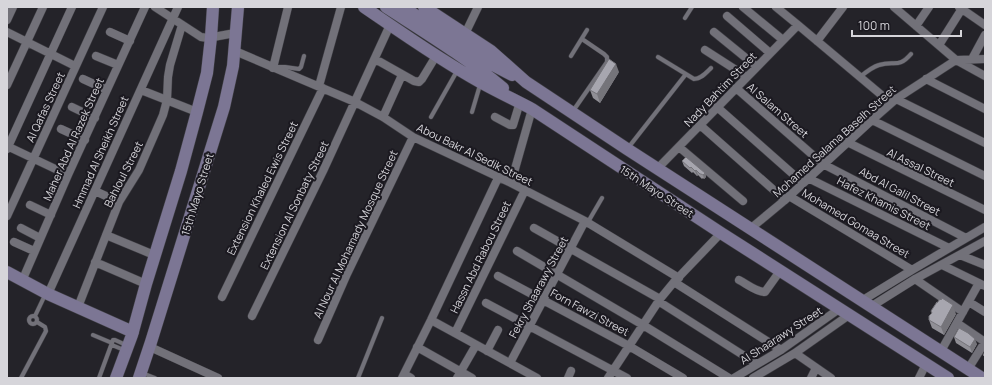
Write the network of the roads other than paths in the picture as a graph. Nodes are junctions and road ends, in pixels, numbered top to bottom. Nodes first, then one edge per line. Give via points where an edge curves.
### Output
1 (13, 7) edge
2 (43, 7) edge
3 (72, 7) edge
4 (103, 7) edge
5 (145, 7) edge
6 (155, 7) edge
7 (178, 7) edge
8 (213, 7) edge
9 (234, 7) edge
10 (238, 7) edge
11 (288, 7) edge
12 (341, 7) edge
13 (364, 7) edge
14 (386, 7) edge
15 (403, 7) edge
16 (424, 7) edge
17 (478, 7) edge
18 (692, 7) edge
19 (744, 7) edge
20 (776, 7) edge
21 (843, 7) edge
22 (894, 7) edge
23 (929, 7) edge
24 (961, 8) edge
25 (727, 16) dead end
26 (685, 18) dead end
27 (173, 19) junction
28 (7, 20) edge
29 (182, 25) junction
30 (390, 25) junction
31 (798, 25) junction
32 (985, 25) edge
33 (916, 26) junction
34 (587, 30) dead end
35 (7, 32) edge
36 (110, 32) dead end
37 (714, 32) dead end
38 (235, 33) junction
39 (465, 34) junction
40 (985, 35) edge
41 (211, 37) junction
42 (582, 39) junction
43 (783, 40) junction
44 (130, 41) junction
45 (817, 41) junction
46 (27, 42) junction
47 (939, 45) junction
48 (704, 50) dead end
49 (234, 51) junction
50 (50, 53) junction
51 (770, 53) junction
52 (911, 54) dead end
53 (96, 56) dead end
54 (304, 56) dead end
55 (436, 56) junction
56 (571, 56) dead end
57 (658, 57) dead end
58 (375, 59) junction
59 (972, 59) junction
60 (985, 59) edge
61 (956, 60) junction
62 (118, 65) junction
63 (75, 66) junction
64 (757, 67) junction
65 (273, 68) junction
66 (458, 68) junction
67 (711, 68) dead end
68 (686, 74) junction
69 (402, 75) junction
70 (985, 76) edge
71 (747, 77) junction
72 (860, 77) junction
73 (83, 79) dead end
74 (926, 79) junction
75 (481, 82) junction
76 (526, 82) junction
77 (7, 85) edge
78 (321, 87) junction
79 (736, 88) junction
80 (107, 90) junction
81 (141, 90) junction
82 (167, 100) junction
83 (517, 101) junction
84 (893, 101) junction
85 (355, 102) junction
86 (72, 107) dead end
87 (717, 107) junction
88 (532, 109) junction
89 (985, 109) edge
90 (197, 112) junction
91 (472, 112) dead end
92 (572, 113) junction
93 (383, 117) junction
94 (432, 117) dead end
95 (496, 117) dead end
96 (95, 118) junction
97 (872, 120) junction
98 (700, 125) junction
99 (61, 129) dead end
100 (413, 137) junction
101 (85, 140) junction
102 (847, 142) junction
103 (985, 142) edge
104 (679, 147) junction
105 (7, 148) edge
106 (627, 149) junction
107 (33, 159) junction
108 (824, 164) junction
109 (657, 169) junction
110 (68, 175) junction
111 (985, 176) edge
112 (498, 178) junction
113 (806, 180) junction
114 (511, 183) junction
115 (95, 190) junction
116 (525, 190) junction
117 (602, 198) dead end
118 (787, 198) junction
119 (742, 201) dead end
120 (119, 202) junction
121 (30, 205) dead end
122 (985, 210) edge
123 (51, 214) junction
124 (7, 216) edge
125 (587, 222) junction
126 (985, 227) edge
127 (21, 228) dead end
128 (534, 228) dead end
129 (750, 229) junction
130 (721, 233) junction
131 (106, 235) junction
132 (40, 238) junction
133 (966, 238) junction
134 (985, 241) edge
135 (14, 242) dead end
136 (570, 248) junction
137 (949, 248) junction
138 (34, 251) junction
139 (517, 251) dead end
140 (154, 255) junction
141 (960, 255) junction
142 (95, 262) junction
143 (942, 265) junction
144 (985, 265) edge
145 (912, 270) junction
146 (780, 271) junction
147 (7, 272) edge
148 (557, 274) junction
149 (498, 276) dead end
150 (22, 280) junction
151 (676, 280) junction
152 (739, 280) dead end
153 (915, 280) junction
154 (146, 284) junction
155 (982, 285) edge
156 (47, 293) junction
157 (222, 297) dead end
158 (543, 300) junction
159 (659, 300) junction
160 (969, 302) junction
161 (867, 303) junction
162 (486, 304) dead end
163 (78, 307) junction
164 (844, 312) junction
165 (963, 312) junction
166 (985, 312) edge
167 (35, 316) junction
168 (252, 316) dead end
169 (382, 318) dead end
170 (431, 320) junction
171 (37, 322) junction
172 (957, 323) junction
173 (643, 325) junction
174 (529, 326) junction
175 (498, 330) dead end
176 (133, 332) junction
177 (455, 333) junction
178 (93, 335) dead end
179 (318, 340) dead end
180 (985, 342) edge
181 (112, 344) junction
182 (476, 345) junction
183 (629, 346) junction
184 (150, 347) junction
185 (417, 347) junction
186 (127, 348) junction
187 (781, 350) junction
188 (487, 351) junction
189 (941, 351) junction
190 (794, 353) junction
191 (510, 363) junction
192 (757, 364) junction
193 (926, 364) junction
194 (816, 368) junction
195 (968, 369) junction
196 (613, 370) junction
197 (140, 375) edge
198 (459, 375) edge
199 (403, 376) edge
200 (21, 378) edge
201 (99, 378) edge
202 (116, 378) edge
203 (155, 378) edge
204 (218, 378) edge
205 (358, 378) edge
206 (412, 378) edge
207 (472, 378) edge
208 (537, 378) edge
209 (608, 378) edge
210 (627, 378) edge
211 (683, 378) edge
212 (729, 378) edge
213 (734, 378) edge
214 (753, 378) edge
215 (811, 378) edge
216 (831, 378) edge
217 (919, 378) edge
218 (948, 378) edge
219 (982, 378) edge

1 - 28 street
2 - 46 street
3 - 50 street
4 - 63 street, Al Qafas Street
5 - 44 street, Maher Abd Al Razek Street
6 - 27 street
7 - 27 street, Hmmad Al Sheikh Street
8 - 41 main road, 15th Mayo Street
9 - 38 main road
10 - 38 main road, 15th Mayo Street
11 - 65 street
12 - 78 street, Extension Khaled Ewis Street
13 - 30 main road, 15th Mayo Street
14 - 83 main road via 465,59
15 - 76 main road via 487,62
16 - 39 main road, 15th Mayo Street
17 - 39 street
18 - 26 lane
19 - 43 street
20 - 31 street
21 - 45 street
22 - 33 street
23 - 33 street
24 - 32 street
24 - 47 street
25 - 51 street
27 - 29 street
27 - 81 street, Hmmad Al Sheikh Street
29 - 41 street via 201,37
29 - 82 street, Bahloul Street via 170,64
30 - 55 main road, 15th Mayo Street
30 - 58 street, Extension Al Sonbaty Street
31 - 43 street, Nady Bahtim Street
31 - 45 street
33 - 47 street
34 - 42 lane
35 - 46 street
36 - 44 street
37 - 64 street
38 - 41 street
38 - 49 main road, 15th Mayo Street
39 - 76 main road, 15th Mayo Street via 491,51
40 - 59 street
41 - 90 main road, 15th Mayo Street via 207,73
42 - 56 lane
42 - 92 lane via 604,54 607,62
43 - 51 street, Nady Bahtim Street
44 - 62 street, Maher Abd Al Razek Street
45 - 72 street
46 - 50 street
46 - 77 street
47 - 61 street
48 - 71 street
49 - 65 street, Abou Bakr Al Sedik Street
49 - 184 main road, 15th Mayo Street via 219,126
50 - 63 street
50 - 105 street
51 - 64 street, Nady Bahtim Street
52 - 72 lane via 900,63 875,66
53 - 62 street
54 - 65 lane via 299,69 283,66
55 - 66 main road, 15th Mayo Street
55 - 69 street via 418,82
57 - 68 lane
58 - 69 street
58 - 85 street, Extension Al Sonbaty Street
59 - 60 street
59 - 61 street
61 - 70 street
61 - 74 street, Mohamed Salama Baselh Street
62 - 80 street, Maher Abd Al Razek Street
63 - 107 street, Al Qafas Street
64 - 71 street, Nady Bahtim Street
65 - 78 street, Abou Bakr Al Sedik Street
66 - 75 main road, 15th Mayo Street
66 - 94 lane
67 - 68 lane via 698,79
68 - 106 lane
69 - 93 street
71 - 79 street, Nady Bahtim Street
72 - 84 street
73 - 80 street
74 - 84 street, Mohamed Salama Baselh Street
74 - 89 street
75 - 83 main road, 15th Mayo Street
75 - 91 lane
76 - 92 main road, 15th Mayo Street
78 - 85 street, Abou Bakr Al Sedik Street
78 - 157 street, Extension Khaled Ewis Street
79 - 87 street, Nady Bahtim Street
79 - 108 street, Al Salam Street
80 - 96 street, Maher Abd Al Razek Street
81 - 82 street
81 - 115 street, Hmmad Al Sheikh Street
82 - 90 street
82 - 120 street, Bahloul Street via 140,170
83 - 88 main road, 15th Mayo Street
83 - 95 street via 513,125
84 - 97 street, Mohamed Salama Baselh Street
84 - 103 street
85 - 93 street, Abou Bakr Al Sedik Street
85 - 168 street, Extension Al Sonbaty Street
86 - 96 street
87 - 98 street, Nady Bahtim Street
87 - 113 street, Hafez Khamis Street
88 - 114 street
88 - 130 main road, 15th Mayo Street
90 - 140 main road, 15th Mayo Street
92 - 106 main road, 15th Mayo Street
93 - 100 street, Abou Bakr Al Sedik Street
96 - 101 street, Maher Abd Al Razek Street
97 - 102 street, Mohamed Salama Baselh Street
97 - 111 street
98 - 104 street, Nady Bahtim Street
98 - 118 street, Mohamed Gomaa Street
99 - 101 street
100 - 112 street, Abou Bakr Al Sedik Street
100 - 179 street, Al Nour Al Mohamady Mosque Street
101 - 110 street, Maher Abd Al Razek Street
102 - 108 street, Mohamed Salama Baselh Street
102 - 122 street, Al Assal Street
104 - 109 street, Nady Bahtim Street
104 - 119 street
105 - 107 street
106 - 109 main road, 15th Mayo Street
107 - 110 street
107 - 124 street, Al Qafas Street
108 - 113 street, Mohamed Salama Baselh Street
108 - 133 street, Abd Al Galil Street
109 - 129 main road, 15th Mayo Street
110 - 123 street, Maher Abd Al Razek Street
112 - 114 street, Abou Bakr Al Sedik Street
112 - 170 street
113 - 118 street, Mohamed Salama Baselh Street
113 - 137 street, Hafez Khamis Street
114 - 116 street, Abou Bakr Al Sedik Street
115 - 120 street
115 - 156 street, Hmmad Al Sheikh Street
116 - 125 street, Abou Bakr Al Sedik Street
116 - 177 street, Hassn Abd Rabou Street
117 - 125 lane
118 - 129 street, Mohamed Salama Baselh Street
118 - 145 street, Mohamed Gomaa Street
120 - 131 street, Bahloul Street
121 - 123 street
123 - 132 street, Maher Abd Al Razek Street
125 - 136 street, Fekry Shaarawy Street
125 - 151 street, Abou Bakr Al Sedik Street
126 - 133 street
127 - 132 street
128 - 136 street
129 - 161 main road, 15th Mayo Street
130 - 146 main road, 15th Mayo Street
130 - 151 street
131 - 140 street
131 - 142 street, Bahloul Street
132 - 138 street, Maher Abd Al Razek Street
133 - 137 street
134 - 141 street
135 - 138 street
136 - 148 street, Fekry Shaarawy Street
136 - 159 street
137 - 145 street
138 - 150 street, Maher Abd Al Razek Street
139 - 148 street
140 - 154 main road, 15th Mayo Street
141 - 143 street
141 - 144 street
142 - 154 street
142 - 163 street, Bahloul Street
143 - 153 street
143 - 155 street
145 - 161 street
146 - 152 street via 765,292
146 - 164 main road, 15th Mayo Street
147 - 150 main road
148 - 158 street, Fekry Shaarawy Street
148 - 173 street
149 - 158 street, Forn Fawzi Street
150 - 156 main road
151 - 159 street
151 - 187 street, Abou Bakr Al Sedik Street
153 - 161 street
153 - 165 street
154 - 176 main road, 15th Mayo Street
155 - 160 street
156 - 163 main road
156 - 167 lane
158 - 174 street, Fekry Shaarawy Street
158 - 183 street, Forn Fawzi Street
159 - 173 street
159 - 192 street
160 - 165 street
160 - 166 street
161 - 189 main road, 15th Mayo Street
162 - 174 street
163 - 176 main road
164 - 187 street, Al Shaarawy Street
164 - 190 street, Al Shaarawy Street
164 - 193 main road, 15th Mayo Street
165 - 172 street
167 - 171 lane
167 - 171 lane via 31,316 29,320 31,324
169 - 205 lane
170 - 177 street
170 - 185 street
171 - 200 lane via 46,330
172 - 180 street
172 - 189 street
173 - 183 street
173 - 212 street
174 - 191 street, Fekry Shaarawy Street
174 - 196 street
175 - 188 street
176 - 186 main road, 15th Mayo Street
177 - 182 street
178 - 181 lane
180 - 195 street
181 - 186 lane via 115,340
181 - 201 lane
182 - 188 street
182 - 198 street
183 - 196 street
183 - 211 street, Forn Fawzi Street
184 - 197 main road, 15th Mayo Street
184 - 204 street
185 - 198 street
185 - 199 street
186 - 202 main road, 15th Mayo Street
187 - 192 street, Al Shaarawy Street
188 - 191 street
189 - 195 main road, 15th Mayo Street
190 - 194 street
190 - 214 street, Al Shaarawy Street
191 - 208 street
192 - 213 street, Al Shaarawy Street
193 - 217 street
193 - 218 main road, 15th Mayo Street
194 - 215 street
194 - 216 street
195 - 219 main road, 15th Mayo Street
196 - 209 street
196 - 210 street
197 - 203 lane
198 - 207 street
199 - 206 street

